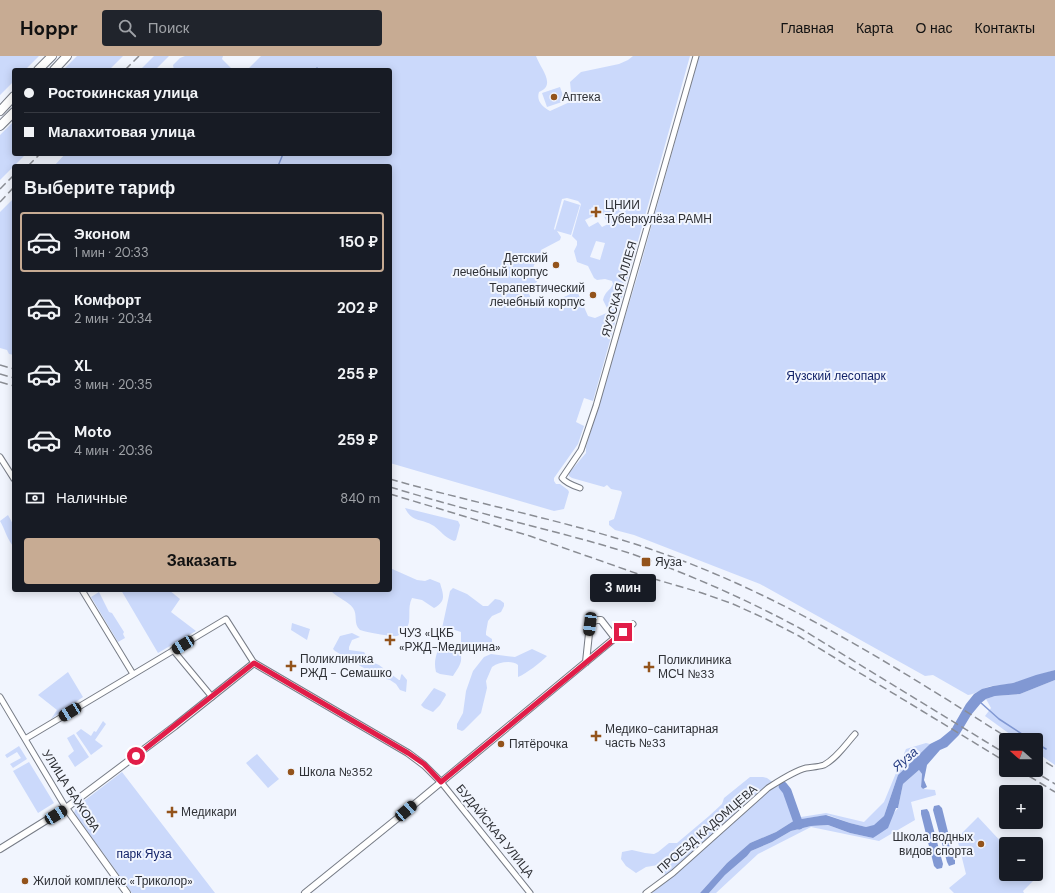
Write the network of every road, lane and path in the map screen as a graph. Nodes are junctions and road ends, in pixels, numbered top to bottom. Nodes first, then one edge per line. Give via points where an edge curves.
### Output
1 (52, 56) edge
2 (67, 56) edge
3 (696, 56) edge
4 (40, 68) edge
5 (56, 68) edge
6 (12, 98) edge
7 (0, 111) edge
8 (12, 114) edge
9 (0, 126) edge
10 (0, 457) edge
11 (12, 476) edge
12 (580, 488) dead end
13 (83, 592) edge
14 (633, 624) dead end
15 (616, 638) junction
16 (173, 650) junction
17 (586, 662) junction
18 (254, 663) junction
19 (133, 674) junction
20 (0, 697) edge
21 (212, 697) junction
22 (855, 734) dead end
23 (24, 739) junction
24 (441, 782) junction
25 (66, 808) junction
26 (0, 849) edge
27 (127, 893) edge
28 (305, 893) edge
29 (530, 893) edge
30 (646, 893) edge

1 - 4 main road
2 - 5 main road
3 - 12 street, ЯУЗСКАЯ АЛЛЕЯ via 596,406 581,450 563,475 563,480
6 - 7 main road
8 - 9 main road
10 - 11 street
13 - 19 street
14 - 15 street
15 - 17 street
15 - 17 street via 601,620 590,624
16 - 18 street, БУДАЙСКАЯ УЛИЦА via 226,619
16 - 19 street, БУДАЙСКАЯ УЛИЦА
16 - 21 street
17 - 24 street
18 - 21 street
18 - 24 street, БУДАЙСКАЯ УЛИЦА via 408,753 424,764
19 - 23 street, БУДАЙСКАЯ УЛИЦА
20 - 23 street, УЛИЦА БАЖОВА
21 - 25 street
22 - 30 street, ПРОЕЗД КАДОМЦЕВА via 838,754 825,764 805,768 768,788 673,873
23 - 25 street, УЛИЦА БАЖОВА
24 - 28 street
24 - 29 street, БУДАЙСКАЯ УЛИЦА
25 - 26 street
25 - 27 street, УЛИЦА БАЖОВА

